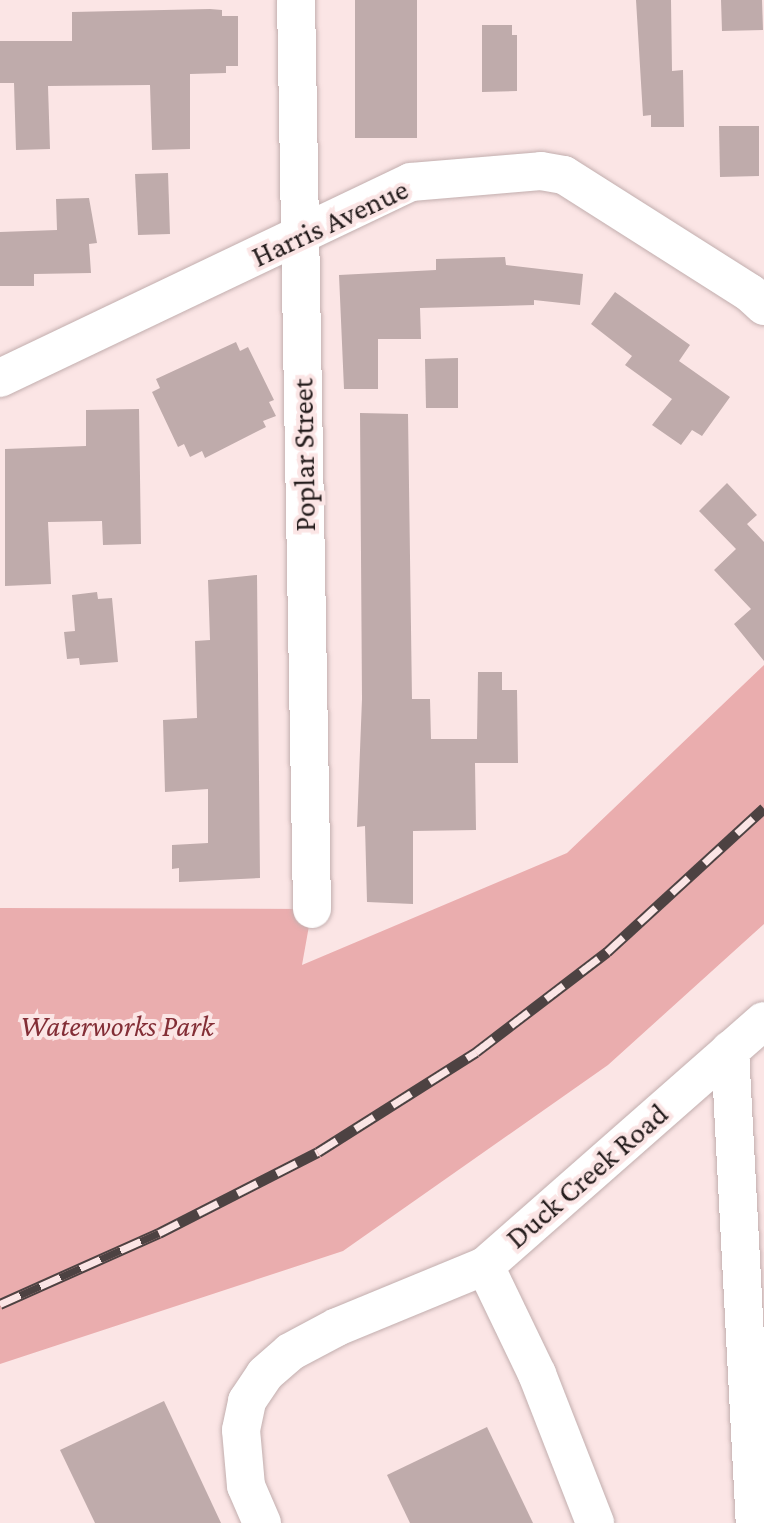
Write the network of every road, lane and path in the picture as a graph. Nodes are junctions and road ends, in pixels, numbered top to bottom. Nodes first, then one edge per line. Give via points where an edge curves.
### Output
1 (296, 0) edge
2 (300, 237) junction
3 (759, 297) edge
4 (0, 378) edge
5 (312, 909) dead end
6 (764, 1021) edge
7 (730, 1050) junction
8 (485, 1266) junction
9 (758, 1506) edge
10 (262, 1523) edge
11 (594, 1523) edge

1 - 2 street, Poplar Street
2 - 3 street, Harris Avenue via 410,182 541,171 586,185
2 - 4 street, Harris Avenue
2 - 5 street, Poplar Street
6 - 7 street, Duck Creek Road
7 - 8 street, Duck Creek Road
7 - 9 street
8 - 10 street via 337,1327 264,1374 247,1401 241,1430 246,1486
8 - 11 street, Duck Creek Road via 538,1374

